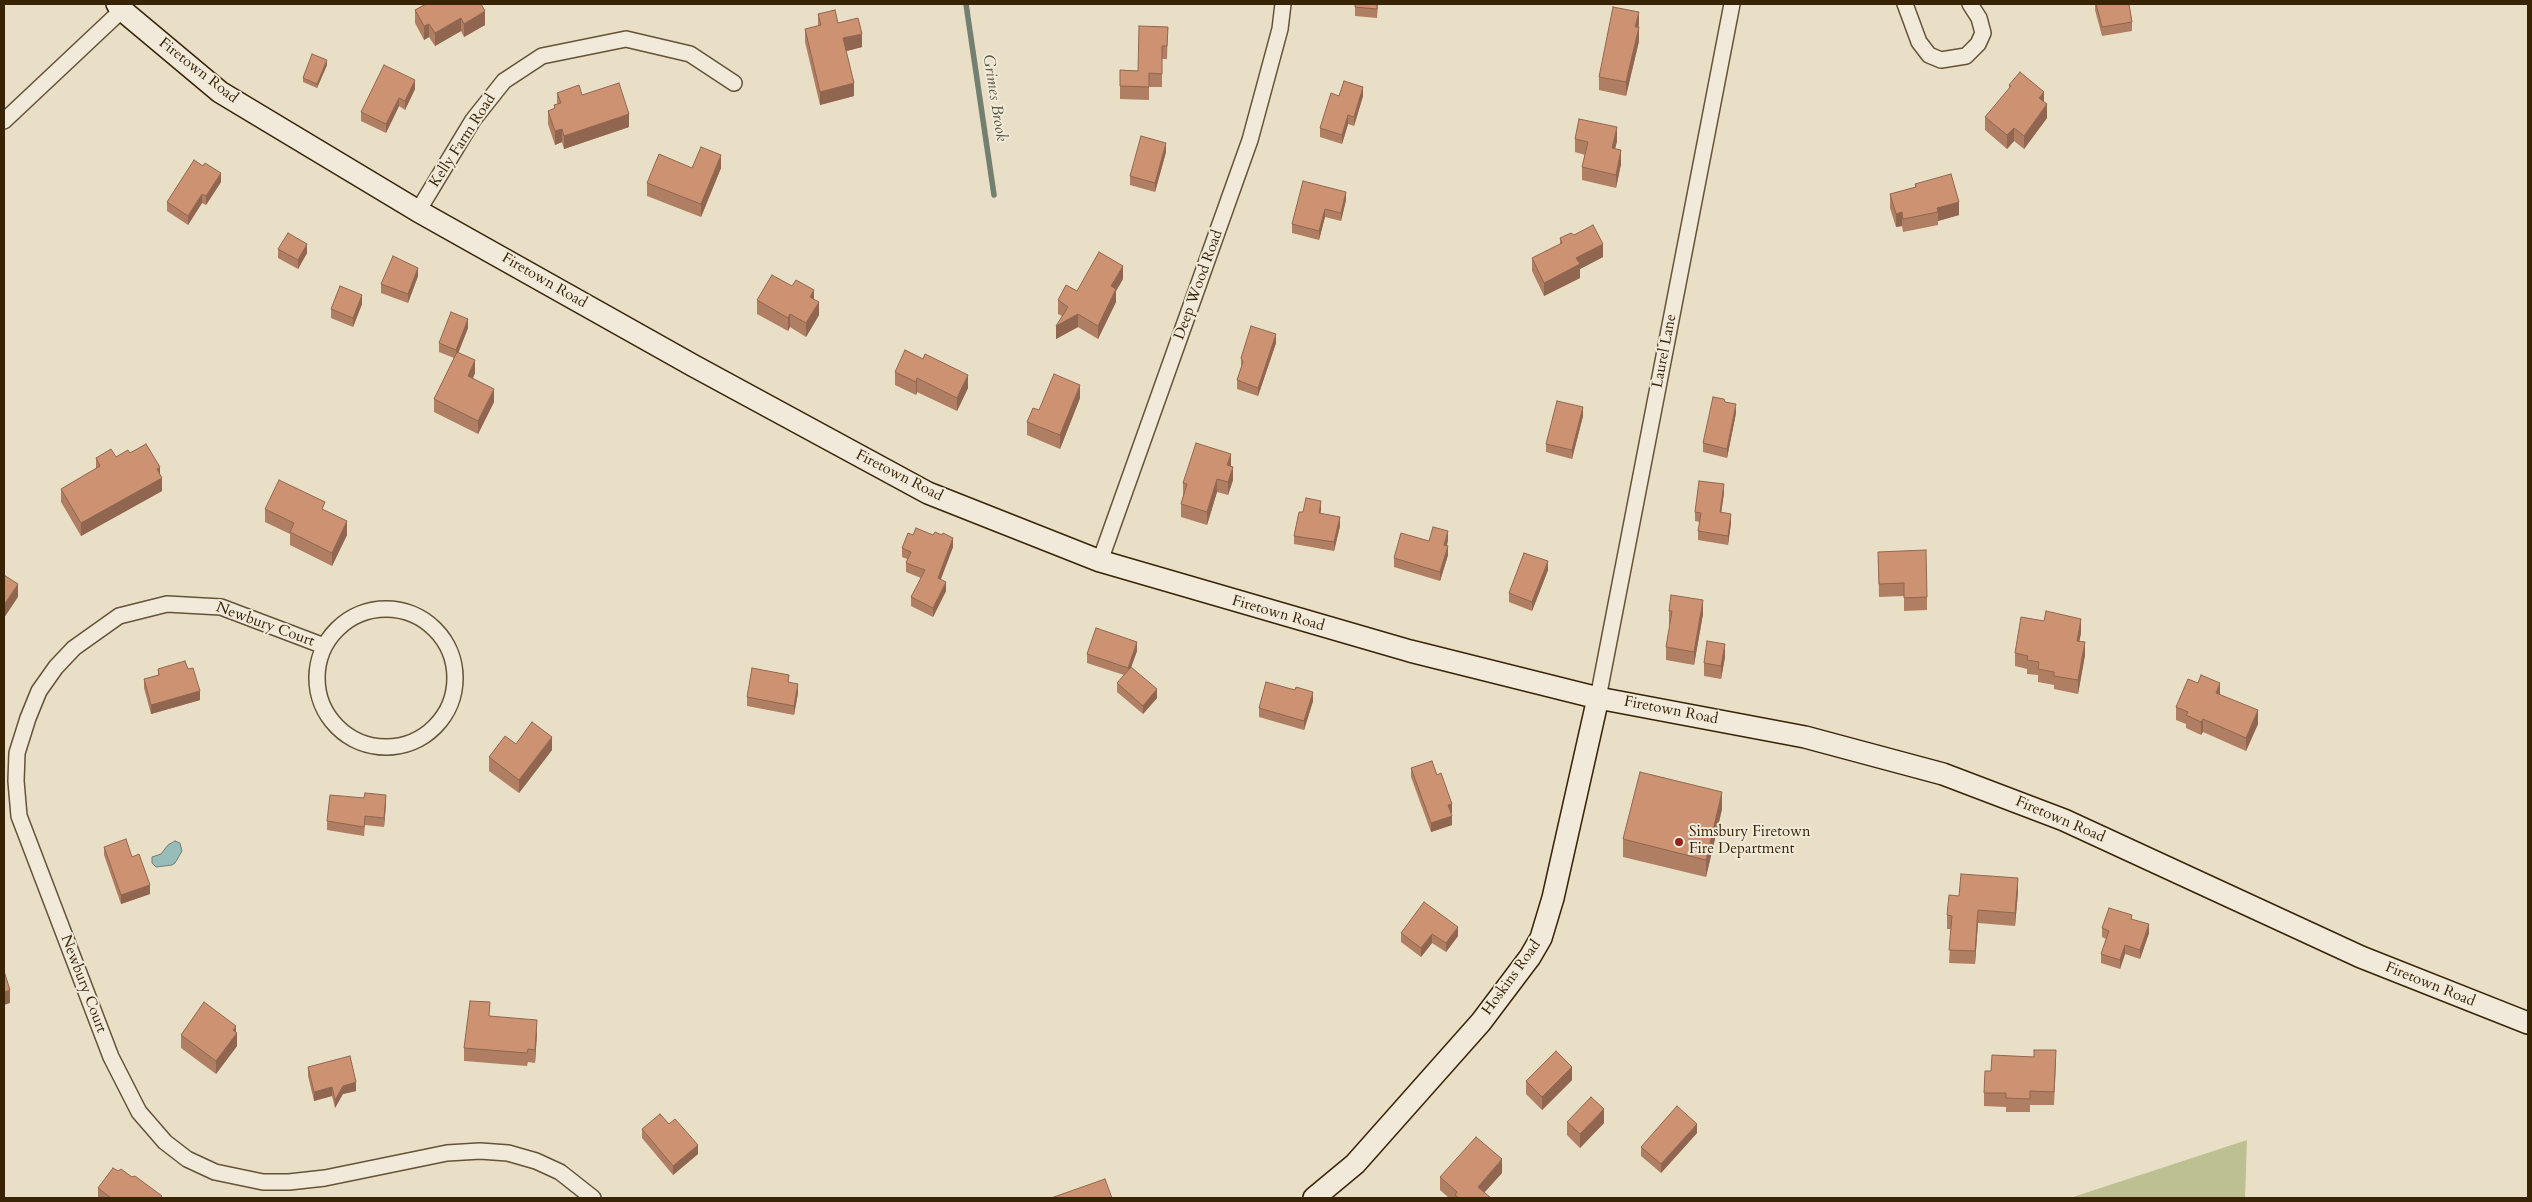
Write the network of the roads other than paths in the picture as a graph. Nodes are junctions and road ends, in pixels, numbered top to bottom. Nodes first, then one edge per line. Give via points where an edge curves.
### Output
1 (1283, 4) edge
2 (1732, 4) edge
3 (1905, 4) edge
4 (1970, 4) edge
5 (120, 7) edge
6 (734, 83) dead end
7 (4, 121) edge
8 (418, 211) junction
9 (1100, 561) junction
10 (324, 646) junction
11 (1598, 698) junction
12 (2528, 1024) edge
13 (593, 1198) edge
14 (1314, 1198) edge

1 - 9 street, Deep Wood Road via 1280,29 1250,140
2 - 11 street, Laurel Lane
3 - 4 street via 1918,42 1929,55 1941,60 1966,56 1984,33
5 - 7 street
5 - 8 street, Firetown Road via 220,92
6 - 8 street, Kelly Farm Road via 690,54 626,39 542,56 504,82 473,120
8 - 9 street, Firetown Road via 694,366 928,492
9 - 11 street, Firetown Road via 1410,651
10 - 10 street, Newbury Court via 317,668 317,691 325,713 340,730 360,742 382,747 405,744 426,734 442,718 452,698 455,675 451,653 439,634 422,618 401,610 378,609 356,615 337,628
10 - 13 street, Newbury Court via 221,607 167,604 119,616 74,648 39,691 17,753 20,816 111,1057 139,1112 165,1142 187,1159 215,1172 263,1182 289,1182 325,1178 447,1153 480,1151 508,1153 536,1161 560,1172
11 - 12 street, Firetown Road via 1806,736 1944,774 2064,820 2361,958
11 - 14 street, Hoskins Road via 1541,938 1480,1022 1355,1164

